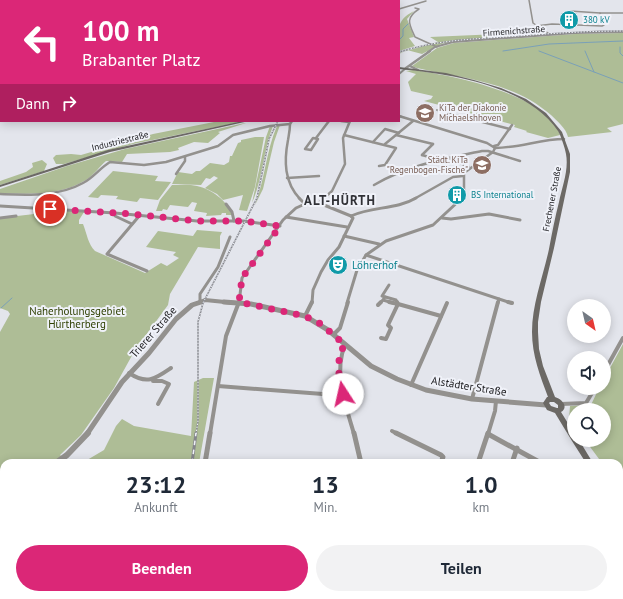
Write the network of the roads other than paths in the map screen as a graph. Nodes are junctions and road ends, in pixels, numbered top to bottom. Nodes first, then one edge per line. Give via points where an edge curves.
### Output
1 (426, 0) edge
2 (529, 0) edge
3 (415, 8) dead end
4 (400, 9) edge
5 (570, 11) dead end
6 (600, 13) junction
7 (623, 13) edge
8 (536, 26) junction
9 (623, 32) edge
10 (550, 34) junction
11 (437, 46) junction
12 (411, 65) junction
13 (400, 68) edge
14 (406, 68) junction
15 (418, 70) junction
16 (400, 73) edge
17 (437, 110) dead end
18 (400, 116) edge
19 (413, 121) junction
20 (242, 122) edge
21 (328, 122) edge
22 (350, 122) edge
23 (290, 124) joint
24 (512, 125) dead end
25 (510, 129) junction
26 (399, 132) junction
27 (344, 135) junction
28 (396, 135) junction
29 (316, 138) junction
30 (564, 139) junction
31 (373, 142) junction
32 (385, 144) junction
33 (495, 147) junction
34 (493, 152) junction
35 (185, 157) junction
36 (448, 158) junction
37 (439, 160) junction
38 (520, 161) dead end
39 (379, 166) dead end
40 (469, 167) junction
41 (176, 174) dead end
42 (319, 176) dead end
43 (463, 176) junction
44 (287, 178) junction
45 (374, 185) dead end
46 (0, 186) edge
47 (0, 194) edge
48 (319, 203) junction
49 (226, 204) dead end
50 (305, 204) junction
51 (0, 206) edge
52 (115, 213) junction
53 (140, 215) junction
54 (16, 216) dead end
55 (351, 216) junction
56 (286, 217) junction
57 (0, 218) edge
58 (442, 218) junction
59 (520, 220) dead end
60 (234, 221) junction
61 (132, 224) junction
62 (280, 226) junction
63 (348, 228) junction
64 (344, 236) junction
65 (230, 237) dead end
66 (379, 244) junction
67 (366, 255) junction
68 (147, 271) dead end
69 (389, 285) dead end
70 (384, 298) junction
71 (499, 299) junction
72 (200, 301) junction
73 (239, 302) junction
74 (447, 303) dead end
75 (512, 303) dead end
76 (398, 304) junction
77 (378, 305) dead end
78 (305, 316) junction
79 (441, 316) junction
80 (334, 334) junction
81 (380, 338) dead end
82 (623, 338) edge
83 (345, 345) junction
84 (611, 359) edge
85 (171, 368) dead end
86 (129, 373) junction
87 (153, 380) junction
88 (411, 385) junction
89 (218, 386) junction
90 (343, 394) junction
91 (591, 395) edge
92 (552, 398) junction
93 (472, 399) junction
94 (496, 401) junction
95 (158, 404) dead end
96 (561, 404) junction
97 (546, 405) junction
98 (557, 411) junction
99 (567, 428) edge
100 (392, 431) dead end
101 (488, 434) junction
102 (579, 447) edge
103 (517, 448) junction
104 (61, 459) edge
105 (206, 459) edge
106 (360, 459) edge
107 (442, 459) edge
108 (479, 459) edge
109 (513, 459) edge
110 (534, 459) edge
111 (587, 459) edge

1 - 4 street
2 - 8 street via 532,21
3 - 11 street via 419,9 408,20 415,37
5 - 6 street
6 - 7 street
6 - 8 street via 604,25 602,26
8 - 10 street
9 - 10 street, Firmenichstraße
10 - 11 street, Firmenichstraße
11 - 12 street, Firmenichstraße
12 - 14 street, Firmenichstraße
12 - 15 street
13 - 14 main road, Frechener Straße
14 - 15 main road, Frechener Straße
14 - 16 street, Firmenichstraße
15 - 30 main road, Frechener Straße via 474,81 516,96 545,114 557,126
17 - 25 street
18 - 19 street
19 - 26 street
19 - 33 street
20 - 46 main road, Industriestraße via 116,150
21 - 29 street
22 - 27 street
23 - 35 street via 229,136 218,146
23 - 44 street via 286,159
24 - 25 street
25 - 33 street
26 - 28 street
26 - 31 street via 385,129
27 - 31 street
27 - 48 street via 342,140 345,164 332,192
28 - 32 street
28 - 37 street via 434,144 422,155
29 - 29 street via 313,138 305,149 311,150 318,139
30 - 33 street via 501,149
30 - 92 main road, Frechener Straße via 569,159 566,181 535,327 538,362
31 - 32 street
32 - 39 street via 396,148 385,165
33 - 34 street
34 - 36 street via 482,151
34 - 38 street
34 - 40 street
35 - 41 street
35 - 47 street via 149,165 110,162 88,180 66,190 40,195
36 - 37 street
36 - 40 street
37 - 45 street via 404,169
40 - 43 street
42 - 44 street
43 - 55 street via 447,180 407,203 367,210
43 - 58 street via 464,196
44 - 50 street via 292,190
48 - 50 street
48 - 55 street
49 - 60 street via 232,212
50 - 56 street
51 - 52 street
52 - 53 street
52 - 61 street via 115,216
53 - 60 street via 197,221
53 - 61 street
54 - 57 street
55 - 63 street via 353,218
56 - 62 street
56 - 63 street
58 - 59 street via 450,220 489,213
58 - 66 street via 428,227
60 - 62 street
61 - 68 street via 107,254
62 - 73 street via 242,278
63 - 64 street
64 - 66 street
64 - 78 street via 321,272 313,290 313,300
65 - 72 street via 208,285 200,294
66 - 67 street
67 - 71 street
67 - 80 street via 357,270 340,328
69 - 70 street via 382,296
70 - 76 street
70 - 77 street
71 - 75 street
71 - 93 street
72 - 73 street
72 - 86 street, Trierer Straße via 185,310
73 - 78 street, Alstädter Straße
73 - 89 street via 226,336
74 - 79 street
76 - 79 street
76 - 81 street via 388,325 391,328 386,339
78 - 80 street, Alstädter Straße
79 - 88 street
80 - 83 street, Alstädter Straße
82 - 84 street
83 - 88 street, Alstädter Straße via 371,366
83 - 90 street via 341,352 339,373
85 - 87 street
86 - 87 street, Trierer Straße via 138,379
86 - 104 street, Trierer Straße via 86,436
87 - 95 street, Trierer Straße via 169,384
88 - 93 street, Alstädter Straße
89 - 90 street
89 - 105 street
90 - 106 street
91 - 96 street via 586,403
92 - 96 main road
92 - 97 main road via 546,401
93 - 94 street, Alstädter Straße
94 - 97 street, Alstädter Straße
94 - 101 street
96 - 98 main road via 561,409
97 - 98 main road
98 - 99 main road
100 - 107 street via 443,457
101 - 103 street
101 - 108 street
102 - 111 main road
103 - 109 street
103 - 110 street

